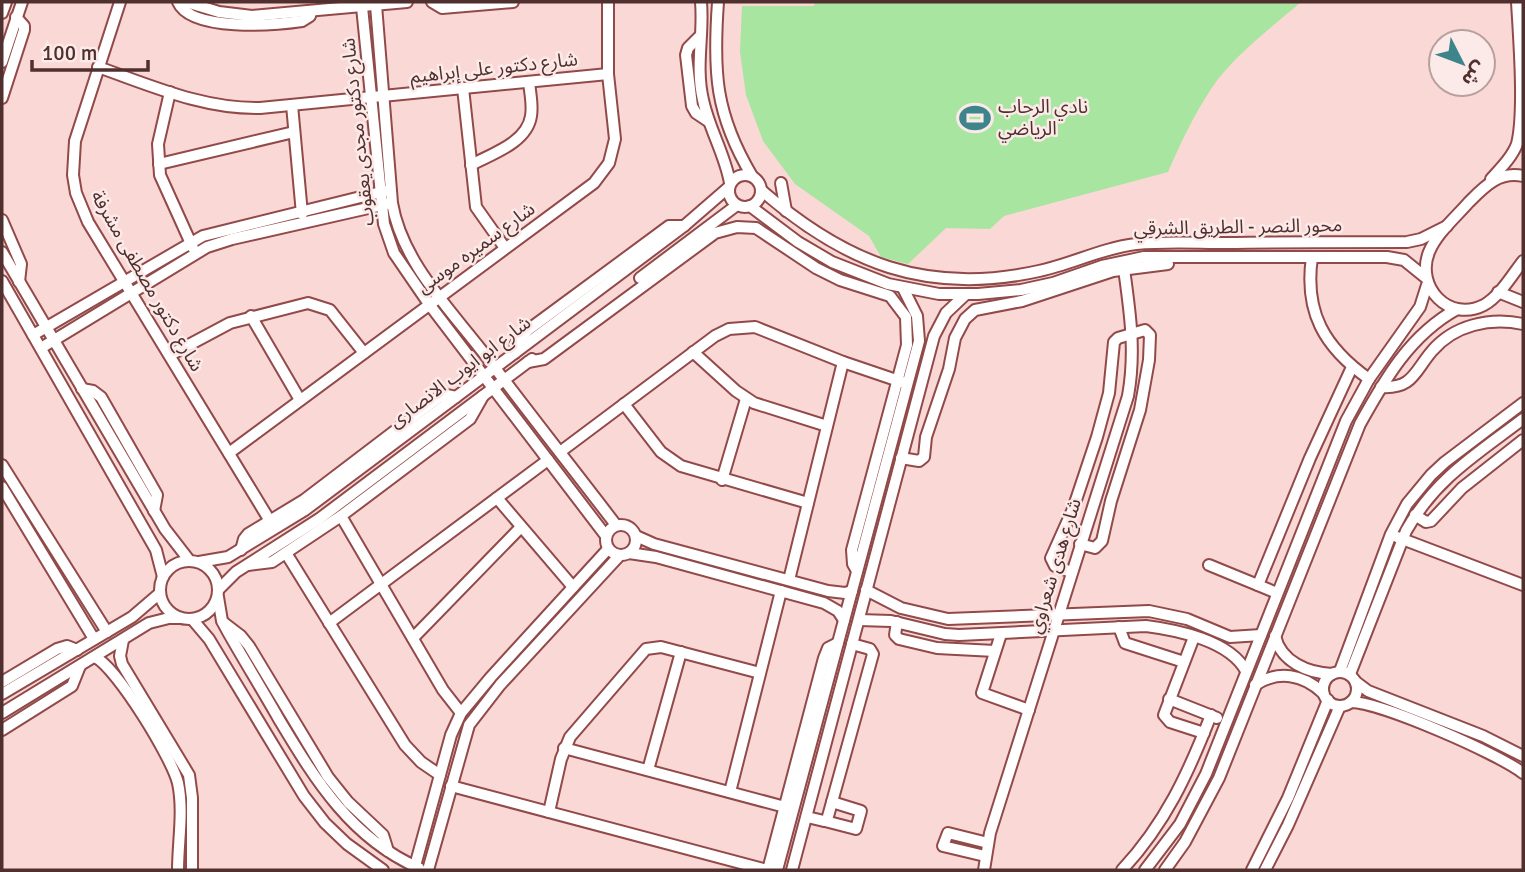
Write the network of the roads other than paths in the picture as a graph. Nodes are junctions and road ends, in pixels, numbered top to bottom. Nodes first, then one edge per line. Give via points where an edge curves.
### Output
1 (6, 2) edge
2 (22, 2) edge
3 (120, 2) edge
4 (178, 2) edge
5 (186, 2) edge
6 (407, 2) edge
7 (432, 2) edge
8 (513, 2) edge
9 (608, 2) edge
10 (701, 2) edge
11 (718, 2) edge
12 (1517, 2) edge
13 (376, 5) junction
14 (362, 7) junction
15 (311, 11) junction
16 (2, 13) edge
17 (16, 17) junction
18 (2, 62) edge
19 (98, 67) junction
20 (608, 74) junction
21 (529, 82) junction
22 (1522, 86) edge
23 (463, 88) junction
24 (170, 93) junction
25 (383, 96) junction
26 (370, 97) junction
27 (2, 98) edge
28 (292, 105) junction
29 (294, 132) junction
30 (159, 164) junction
31 (471, 165) junction
32 (1523, 169) edge
33 (1518, 175) edge
34 (752, 176) junction
35 (781, 183) dead end
36 (730, 185) junction
37 (1484, 187) junction
38 (386, 190) junction
39 (761, 190) junction
40 (387, 204) junction
41 (737, 205) junction
42 (750, 206) junction
43 (302, 211) junction
44 (786, 211) junction
45 (2, 220) edge
46 (303, 224) junction
47 (1447, 226) junction
48 (1328, 242) junction
49 (688, 246) junction
50 (193, 248) junction
51 (505, 248) junction
52 (2, 252) edge
53 (1290, 257) junction
54 (1312, 257) junction
55 (1327, 257) junction
56 (1523, 261) edge
57 (1124, 269) junction
58 (2, 281) edge
59 (125, 281) junction
60 (1426, 281) junction
61 (19, 282) junction
62 (903, 288) junction
63 (1043, 290) junction
64 (132, 292) junction
65 (1499, 292) junction
66 (965, 295) junction
67 (440, 296) junction
68 (1523, 302) edge
69 (429, 304) junction
70 (1457, 309) junction
71 (251, 316) junction
72 (1413, 318) junction
73 (1523, 324) edge
74 (46, 328) junction
75 (1427, 329) junction
76 (1132, 333) junction
77 (33, 335) junction
78 (53, 340) junction
79 (919, 341) junction
80 (932, 344) junction
81 (41, 348) junction
82 (693, 352) junction
83 (364, 353) junction
84 (170, 355) junction
85 (843, 362) junction
86 (926, 364) junction
87 (1352, 367) junction
88 (495, 368) junction
89 (949, 369) junction
90 (484, 376) junction
91 (1369, 379) junction
92 (504, 380) junction
93 (896, 380) junction
94 (908, 384) junction
95 (1381, 387) junction
96 (493, 388) junction
97 (483, 396) junction
98 (456, 397) junction
99 (746, 399) junction
100 (300, 400) junction
101 (1523, 403) edge
102 (624, 404) junction
103 (901, 412) junction
104 (913, 413) junction
105 (1523, 419) edge
106 (827, 426) junction
107 (1116, 436) junction
108 (1131, 440) junction
109 (1523, 440) edge
110 (1486, 447) junction
111 (560, 452) junction
112 (229, 453) junction
113 (901, 458) junction
114 (548, 460) junction
115 (1496, 460) junction
116 (2, 465) edge
117 (722, 480) junction
118 (1082, 482) junction
119 (1099, 486) junction
120 (2, 487) edge
121 (497, 498) junction
122 (1293, 499) junction
123 (808, 503) junction
124 (1311, 507) junction
125 (1415, 515) junction
126 (341, 516) junction
127 (270, 521) junction
128 (616, 525) junction
129 (521, 527) junction
130 (1391, 534) junction
131 (606, 536) junction
132 (636, 536) junction
133 (1403, 539) junction
134 (1080, 544) junction
135 (608, 549) junction
136 (242, 550) junction
137 (286, 553) junction
138 (624, 554) junction
139 (194, 561) junction
140 (246, 565) junction
141 (1209, 565) dead end
142 (857, 571) junction
143 (1071, 572) junction
144 (163, 577) junction
145 (789, 580) junction
146 (381, 584) junction
147 (1258, 585) junction
148 (1523, 585) edge
149 (573, 587) junction
150 (866, 590) junction
151 (781, 591) junction
152 (852, 591) junction
153 (160, 593) junction
154 (219, 593) junction
155 (1277, 593) junction
156 (885, 601) junction
157 (1166, 613) junction
158 (1058, 615) junction
159 (180, 618) junction
160 (192, 619) junction
161 (844, 620) junction
162 (859, 620) junction
163 (881, 620) junction
164 (897, 622) junction
165 (329, 623) junction
166 (1119, 627) junction
167 (1164, 628) junction
168 (1054, 629) junction
169 (107, 632) junction
170 (1001, 634) junction
171 (1261, 635) junction
172 (1275, 636) junction
173 (1194, 637) junction
174 (413, 638) junction
175 (94, 639) junction
176 (123, 640) junction
177 (838, 643) junction
178 (852, 643) junction
179 (76, 650) junction
180 (995, 651) junction
181 (681, 652) junction
182 (95, 657) junction
183 (1289, 659) junction
184 (1184, 662) junction
185 (80, 666) junction
186 (1246, 671) junction
187 (760, 673) junction
188 (1283, 675) junction
189 (1344, 675) junction
190 (2, 682) edge
191 (1255, 685) junction
192 (2, 694) edge
193 (1326, 696) junction
194 (1169, 699) junction
195 (1345, 704) junction
196 (835, 709) junction
197 (1028, 710) junction
198 (2, 713) edge
199 (461, 713) junction
200 (856, 714) junction
201 (1211, 715) junction
202 (1227, 722) junction
203 (2, 730) edge
204 (1204, 733) junction
205 (564, 748) junction
206 (1523, 756) edge
207 (648, 770) junction
208 (1523, 773) edge
209 (1206, 774) junction
210 (440, 775) junction
211 (1219, 778) junction
212 (451, 786) junction
213 (730, 792) junction
214 (832, 802) junction
215 (785, 807) junction
216 (549, 812) junction
217 (1165, 815) junction
218 (807, 817) junction
219 (825, 821) junction
220 (1180, 824) junction
221 (988, 842) junction
222 (985, 856) junction
223 (422, 869) edge
224 (178, 870) edge
225 (191, 870) edge
226 (383, 870) edge
227 (767, 870) edge
228 (778, 870) edge
229 (792, 870) edge
230 (984, 870) edge
231 (1122, 870) edge
232 (1145, 870) edge
233 (1164, 870) edge
234 (1252, 870) edge
235 (1265, 870) edge

1 - 16 street
2 - 17 street
3 - 19 street, شارع دكتور مصطفى مشرفة
4 - 15 street via 205,19 238,25 302,21
5 - 15 street via 241,16
6 - 13 street
7 - 8 street via 442,8
9 - 20 street, شارع سميره موسى
10 - 36 street via 700,83
11 - 34 street via 718,92 733,141
12 - 22 street
13 - 14 street
13 - 25 street, شارع دكتور مجدى يعقوب
14 - 15 street
14 - 26 street, شارع دكتور مجدى يعقوب
17 - 18 street
17 - 27 street via 24,30
19 - 24 street, شارع دكتور على إبراهيم
19 - 59 street, شارع دكتور مصطفى مشرفة via 75,141 73,175 81,208
20 - 21 street, شارع دكتور على إبراهيم
20 - 51 street, شارع سميره موسى via 615,139 609,163 594,183
21 - 23 street, شارع دكتور على إبراهيم
21 - 31 street via 531,116 525,131
22 - 37 street via 1517,143
23 - 25 street, شارع دكتور على إبراهيم
23 - 31 street
24 - 28 street, شارع دكتور على إبراهيم via 215,106
24 - 30 street via 158,144
25 - 26 street, شارع دكتور على إبراهيم
25 - 38 street, شارع دكتور مجدى يعقوب
26 - 28 street, شارع دكتور على إبراهيم
26 - 38 street, شارع دكتور مجدى يعقوب
28 - 29 street
29 - 30 street
29 - 43 street
30 - 50 street via 163,185
31 - 51 street via 476,207
32 - 33 street
33 - 37 street via 1493,180
34 - 36 street via 743,174
34 - 39 street
35 - 44 street
36 - 41 street via 730,197
36 - 88 street, شارع ابو ايوب الانصارى via 684,226
37 - 47 street
38 - 40 street, شارع دكتور مجدى يعقوب
38 - 43 street
39 - 42 street
39 - 44 street, محور النصر - الطريق الشرقي
40 - 46 street
40 - 67 street, شارع دكتور مجدى يعقوب via 405,247
40 - 69 street, شارع دكتور مجدى يعقوب via 384,224 394,253
41 - 42 street
41 - 49 street, شارع ابو ايوب الانصارى
42 - 62 street, محور النصر - الطريق الشرقي via 832,262
43 - 46 street
43 - 50 street via 217,231
44 - 48 street, محور النصر - الطريق الشرقي via 818,235 870,262 945,278 1020,275 1135,244
45 - 61 street via 20,264
46 - 50 street
47 - 48 street, محور النصر - الطريق الشرقي via 1407,242
47 - 60 street via 1430,249
48 - 55 street
49 - 92 street, شارع ابو ايوب الانصارى
49 - 93 street via 729,229 756,228 816,268 890,296 902,309 908,326
50 - 59 street
50 - 64 street
51 - 67 street, شارع سميره موسى
52 - 61 street
53 - 54 street, محور النصر - الطريق الشرقي
53 - 57 street via 1271,263 1158,264
53 - 63 street, محور النصر - الطريق الشرقي via 1144,257 1102,266
54 - 55 street, محور النصر - الطريق الشرقي
54 - 87 street via 1308,281 1317,320
55 - 60 street, محور النصر - الطريق الشرقي via 1395,257 1412,264
56 - 65 street
57 - 63 street
57 - 76 street, شارع هدى شعراوي
58 - 77 street
59 - 64 street, شارع دكتور مصطفى مشرفة
59 - 74 street
60 - 70 street, محور النصر - الطريق الشرقي via 1436,298
60 - 72 street via 1423,301
61 - 74 street
62 - 66 street, محور النصر - الطريق الشرقي
62 - 79 street via 917,316
63 - 66 street, محور النصر - الطريق الشرقي
63 - 89 street via 1022,301 975,310 958,329
64 - 78 street
64 - 84 street, شارع دكتور مصطفى مشرفة
65 - 68 street
65 - 70 street via 1480,307
66 - 80 street via 946,313
67 - 69 street, شارع سميره موسى
67 - 88 street, شارع دكتور مجدى يعقوب
69 - 83 street, شارع سميره موسى
69 - 90 street, شارع دكتور مجدى يعقوب
70 - 75 street
71 - 83 street via 308,303 323,306
71 - 84 street
71 - 100 street
72 - 75 street
72 - 91 street
73 - 95 street via 1489,322 1462,329 1436,347 1410,380 1396,387
74 - 77 street
74 - 78 street
75 - 95 street
76 - 107 street, شارع هدى شعراوي via 1132,375
76 - 108 street via 1147,331 1150,348 1144,395
76 - 118 street via 1113,345 1109,393
77 - 81 street
78 - 81 street
78 - 139 street via 172,540
79 - 80 street
79 - 94 street
80 - 86 street
81 - 144 street via 156,550
82 - 85 street via 729,329 755,327
82 - 99 street
82 - 102 street
83 - 100 street, شارع سميره موسى
84 - 112 street, شارع دكتور مصطفى مشرفة
85 - 93 street
85 - 106 street
86 - 89 street
86 - 104 street
87 - 91 street
87 - 122 street
88 - 90 street, شارع ابو ايوب الانصارى
88 - 92 street, شارع دكتور مجدى يعقوب
89 - 113 street via 924,457 919,461
90 - 96 street, شارع دكتور مجدى يعقوب
90 - 98 street, شارع ابو ايوب الانصارى
91 - 124 street via 1336,443
92 - 96 street, شارع ابو ايوب الانصارى
92 - 111 street, شارع دكتور مجدى يعقوب
93 - 94 street
93 - 142 street via 852,550
94 - 103 street
95 - 172 street via 1345,457
96 - 97 street, شارع ابو ايوب الانصارى
96 - 114 street, شارع دكتور مجدى يعقوب
97 - 126 street via 470,419
97 - 140 street, شارع ابو ايوب الانصارى via 319,519
98 - 127 street via 438,398
98 - 136 street, شارع ابو ايوب الانصارى via 305,510
99 - 106 street
99 - 117 street
100 - 112 street, شارع سميره موسى
101 - 130 street via 1431,475 1407,504
102 - 111 street
102 - 117 street via 670,460
103 - 104 street
103 - 142 street
104 - 113 street
105 - 110 street
106 - 123 street
107 - 108 street
107 - 119 street, شارع هدى شعراوي
108 - 134 street via 1102,541 1095,548
109 - 115 street
110 - 115 street
110 - 125 street via 1433,491
111 - 128 street, شارع دكتور مجدى يعقوب
112 - 127 street, شارع دكتور مصطفى مشرفة
113 - 150 street
114 - 121 street
114 - 131 street, شارع دكتور مجدى يعقوب
115 - 125 street via 1431,521
116 - 169 street
117 - 123 street
118 - 119 street
118 - 143 street via 1051,558 1055,566
119 - 134 street, شارع هدى شعراوي
120 - 175 street
121 - 129 street
121 - 146 street
122 - 124 street
122 - 147 street
123 - 145 street
124 - 155 street
125 - 133 street
126 - 137 street
126 - 146 street
127 - 136 street via 248,534
128 - 131 street
128 - 132 street via 626,525
129 - 149 street
129 - 174 street
130 - 133 street
130 - 189 street
131 - 135 street
132 - 138 street via 635,545
132 - 145 street
133 - 148 street
133 - 189 street
134 - 143 street, شارع هدى شعراوي
135 - 138 street
135 - 149 street
136 - 139 street, شارع ابو ايوب الانصارى via 228,557
137 - 140 street via 272,562
137 - 165 street
138 - 151 street via 650,555
138 - 212 street via 476,714
139 - 144 street via 175,564
139 - 154 street via 215,575
140 - 154 street, شارع ابو ايوب الانصارى
141 - 147 street
142 - 152 street
143 - 158 street, شارع هدى شعراوي
144 - 153 street
145 - 152 street via 837,593
146 - 165 street
146 - 174 street
147 - 155 street
149 - 199 street
150 - 156 street
150 - 162 street
151 - 161 street via 824,603
151 - 187 street
152 - 161 street
153 - 159 street via 164,606
153 - 169 street
154 - 160 street via 209,612
154 - 223 street via 222,621 318,784 341,812 388,851
155 - 171 street
156 - 158 street via 948,619
156 - 163 street via 879,610
157 - 158 street
157 - 167 street
157 - 171 street via 1230,637
158 - 168 street, شارع هدى شعراوي
159 - 160 street
159 - 176 street via 159,620
160 - 226 street via 209,639 304,796 340,837
161 - 177 street
162 - 163 street
162 - 178 street
163 - 164 street
164 - 170 street via 945,634
164 - 180 street via 895,635 899,639 941,649
165 - 210 street via 405,745
166 - 167 street
166 - 168 street
166 - 184 street via 1125,643
167 - 173 street
168 - 170 street
168 - 197 street, شارع هدى شعراوي
169 - 175 street
170 - 180 street
171 - 186 street
172 - 183 street
172 - 191 street
173 - 184 street
173 - 186 street via 1232,653
174 - 199 street
175 - 179 street
176 - 182 street
176 - 225 street via 122,664 189,775
177 - 215 street via 828,648 824,658
177 - 228 street
178 - 196 street
178 - 200 street via 873,654
179 - 190 street via 67,646 57,649
179 - 192 street
180 - 197 street via 982,694
181 - 187 street
181 - 205 street via 656,646 641,653 576,727
181 - 207 street
182 - 185 street
182 - 224 street via 113,671 174,773 180,799
183 - 188 street via 1282,665
183 - 189 street via 1310,671
184 - 194 street
185 - 198 street
185 - 203 street via 72,686
186 - 202 street
187 - 213 street
188 - 191 street
188 - 193 street via 1307,682
189 - 193 street via 1325,680
189 - 195 street via 1356,695
189 - 206 street via 1368,691
191 - 211 street
193 - 195 street
193 - 234 street via 1288,799
194 - 201 street
194 - 204 street via 1166,720
195 - 208 street via 1365,704 1388,712 1482,749
195 - 235 street
196 - 200 street
196 - 218 street
197 - 221 street, شارع هدى شعراوي
199 - 210 street
200 - 214 street
201 - 202 street
201 - 204 street
202 - 209 street
204 - 217 street
205 - 207 street
205 - 216 street
207 - 213 street
209 - 211 street
209 - 220 street
210 - 223 street
211 - 233 street via 1185,842
212 - 216 street
212 - 223 street
213 - 215 street
214 - 219 street
214 - 219 street via 861,811 856,829
215 - 227 street
216 - 227 street
217 - 220 street
217 - 231 street
218 - 219 street
218 - 229 street
220 - 232 street
221 - 222 street, شارع هدى شعراوي
221 - 222 street via 948,833 943,846
222 - 230 street, شارع هدى شعراوي

